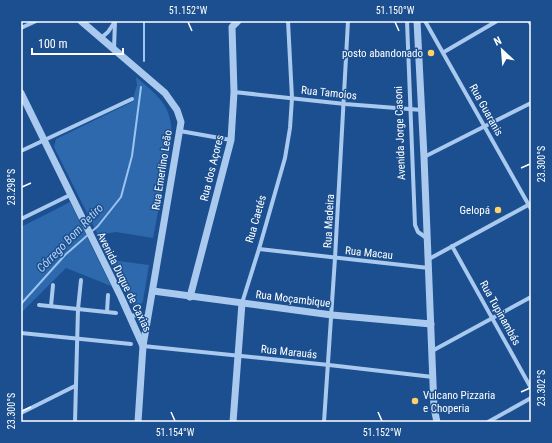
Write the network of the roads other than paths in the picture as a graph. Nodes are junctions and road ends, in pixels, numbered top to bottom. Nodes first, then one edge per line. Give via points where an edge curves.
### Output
1 (36, 21) edge
2 (81, 21) edge
3 (115, 21) edge
4 (238, 21) edge
5 (288, 21) edge
6 (348, 21) edge
7 (406, 21) edge
8 (417, 21) edge
9 (425, 21) edge
10 (496, 21) edge
11 (529, 21) edge
12 (531, 24) edge
13 (21, 28) edge
14 (101, 38) junction
15 (114, 49) junction
16 (444, 52) junction
17 (234, 92) junction
18 (21, 94) edge
19 (292, 98) junction
20 (132, 99) dead end
21 (531, 103) edge
22 (345, 104) junction
23 (410, 110) junction
24 (422, 110) junction
25 (486, 126) junction
26 (180, 131) junction
27 (43, 140) junction
28 (231, 140) junction
29 (21, 151) edge
30 (424, 157) junction
31 (70, 195) junction
32 (530, 206) edge
33 (21, 219) edge
34 (428, 239) junction
35 (452, 246) junction
36 (259, 249) junction
37 (336, 258) junction
38 (429, 259) junction
39 (429, 268) junction
40 (81, 280) dead end
41 (53, 285) dead end
42 (153, 291) junction
43 (108, 295) dead end
44 (190, 297) junction
45 (531, 297) edge
46 (242, 303) junction
47 (39, 305) dead end
48 (51, 306) junction
49 (78, 309) junction
50 (107, 312) junction
51 (116, 313) dead end
52 (129, 315) junction
53 (332, 315) junction
54 (148, 316) junction
55 (493, 318) junction
56 (431, 324) junction
57 (21, 332) edge
58 (77, 338) junction
59 (131, 344) dead end
60 (143, 346) junction
61 (432, 351) junction
62 (237, 356) junction
63 (328, 365) junction
64 (433, 378) junction
65 (75, 386) junction
66 (531, 388) edge
67 (531, 398) edge
68 (21, 413) edge
69 (75, 422) edge
70 (138, 422) edge
71 (233, 422) edge
72 (324, 422) edge
73 (437, 422) edge
74 (488, 422) edge

1 - 13 street
2 - 14 street, Rua Emerlino Leão
3 - 14 street
3 - 15 street
4 - 17 street, Rua dos Açores via 232,27
5 - 19 street, Rua Caetés
6 - 22 street, Rua Madeira
7 - 23 street, Avenida Jorge Casoni
8 - 24 street, Avenida Jorge Casoni
9 - 16 street, Rua Guaranis
10 - 16 street
11 - 12 street
14 - 15 street, Rua Emerlino Leão
15 - 26 street, Rua Emerlino Leão via 165,93 177,110 181,122
16 - 25 street, Rua Guaranis
17 - 19 street, Rua Tamoios
17 - 28 street, Rua dos Açores
18 - 27 street, Avenida Duque de Caxias
19 - 22 street, Rua Tamoios
19 - 36 street, Rua Caetés via 285,158
20 - 27 street
21 - 25 street
22 - 23 street, Rua Tamoios
22 - 37 street, Rua Madeira
23 - 24 street, Rua Tamoios
23 - 34 street, Avenida Jorge Casoni via 415,225 418,232
24 - 30 street, Avenida Jorge Casoni
25 - 30 street
25 - 32 street, Rua Guaranis
26 - 28 street
26 - 42 street, Rua Emerlino Leão
27 - 29 street
27 - 31 street, Avenida Duque de Caxias
28 - 44 street, Rua dos Açores
30 - 34 street, Avenida Jorge Casoni
31 - 33 street
31 - 52 street, Avenida Duque de Caxias
32 - 35 street
34 - 38 street, Avenida Jorge Casoni
35 - 38 street
35 - 55 street, Rua Tupinambás
36 - 37 street, Rua Macau
36 - 46 street, Rua Caetés
37 - 39 street, Rua Macau
37 - 53 street, Rua Madeira
38 - 39 street, Avenida Jorge Casoni
39 - 56 street, Avenida Jorge Casoni
40 - 49 street
41 - 48 street
42 - 44 street, Rua Moçambique
42 - 54 street, Rua Emerlino Leão
43 - 50 street
44 - 46 street, Rua Moçambique
45 - 55 street
46 - 53 street, Rua Moçambique
46 - 62 street, Rua Caetés
47 - 48 street
48 - 49 street
49 - 50 street
49 - 58 street
50 - 51 street
52 - 54 street
52 - 60 street, Avenida Duque de Caxias
53 - 56 street, Rua Moçambique
53 - 63 street, Rua Madeira
54 - 60 street, Rua Emerlino Leão
55 - 61 street
55 - 66 street, Rua Tupinambás
56 - 61 street, Avenida Jorge Casoni
57 - 58 street
58 - 59 street
58 - 65 street
60 - 62 street, Rua Marauás
60 - 70 street, Avenida Duque de Caxias
61 - 64 street, Avenida Jorge Casoni
62 - 63 street, Rua Marauás
62 - 71 street, Rua Caetés
63 - 64 street, Rua Marauás
63 - 72 street, Rua Madeira
64 - 73 street, Avenida Jorge Casoni
65 - 68 street
65 - 69 street
67 - 74 street

